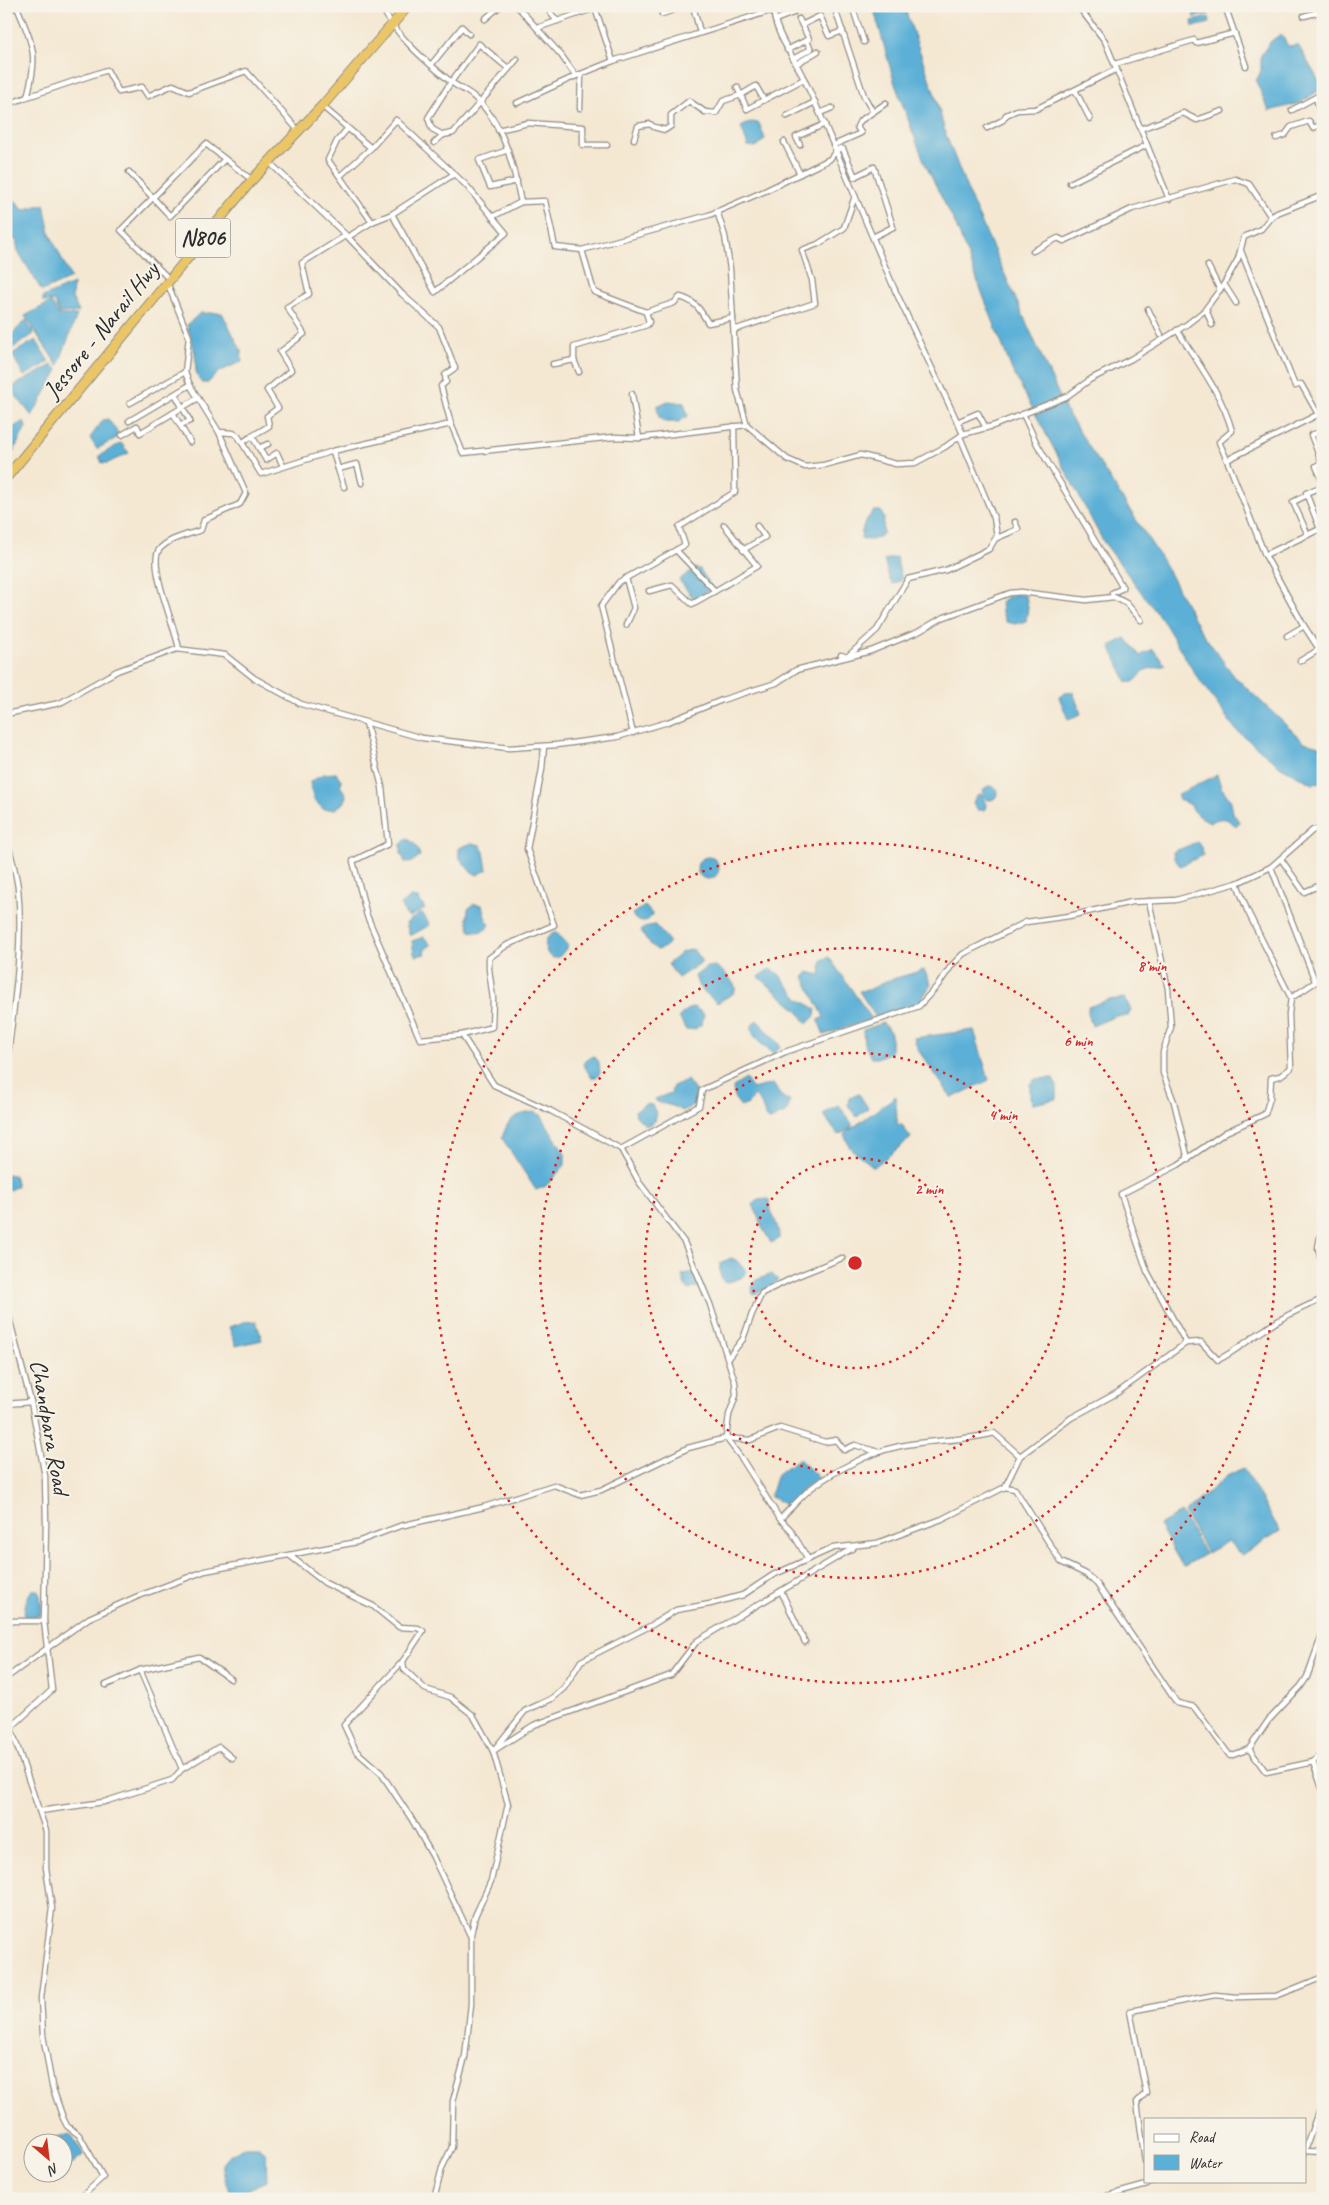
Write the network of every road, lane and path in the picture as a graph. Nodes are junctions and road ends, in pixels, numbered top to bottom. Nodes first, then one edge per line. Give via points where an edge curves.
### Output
1 (381, 6) edge
2 (408, 6) edge
3 (500, 6) edge
4 (517, 6) edge
5 (545, 6) edge
6 (685, 6) edge
7 (693, 6) edge
8 (834, 6) edge
9 (852, 6) edge
10 (1078, 6) edge
11 (1226, 6) edge
12 (16, 7) edge
13 (773, 8) edge
14 (1323, 11) edge
15 (6, 12) edge
16 (793, 13) dead end
17 (662, 14) dead end
18 (1304, 16) dead end
19 (484, 19) dead end
20 (799, 19) dead end
21 (775, 20) junction
22 (557, 21) junction
23 (802, 25) junction
24 (391, 26) junction
25 (537, 28) junction
26 (843, 31) junction
27 (700, 32) junction
28 (1235, 33) junction
29 (469, 34) dead end
30 (806, 40) junction
31 (864, 42) dead end
32 (788, 50) junction
33 (818, 51) dead end
34 (517, 59) dead end
35 (613, 60) junction
36 (794, 62) junction
37 (431, 65) junction
38 (1246, 66) dead end
39 (1116, 67) junction
40 (509, 70) junction
41 (579, 75) junction
42 (804, 79) junction
43 (451, 82) junction
44 (737, 87) dead end
45 (1075, 90) junction
46 (741, 95) junction
47 (28, 97) junction
48 (764, 100) junction
49 (815, 102) junction
50 (479, 103) junction
51 (517, 103) dead end
52 (886, 104) dead end
53 (6, 105) edge
54 (322, 106) junction
55 (580, 108) dead end
56 (832, 108) dead end
57 (1321, 109) edge
58 (1292, 110) dead end
59 (1222, 111) dead end
60 (873, 112) junction
61 (820, 113) junction
62 (1323, 115) edge
63 (787, 116) dead end
64 (1090, 119) dead end
65 (825, 124) junction
66 (1323, 124) edge
67 (348, 128) junction
68 (987, 128) dead end
69 (1144, 128) dead end
70 (298, 130) junction
71 (498, 130) junction
72 (443, 134) junction
73 (1276, 138) dead end
74 (634, 139) dead end
75 (784, 142) dead end
76 (434, 143) dead end
77 (607, 145) dead end
78 (800, 145) dead end
79 (1147, 145) junction
80 (834, 146) junction
81 (371, 148) junction
82 (508, 150) junction
83 (836, 151) junction
84 (225, 158) junction
85 (268, 162) junction
86 (129, 172) dead end
87 (454, 174) junction
88 (800, 174) junction
89 (340, 176) junction
90 (855, 177) junction
91 (252, 180) junction
92 (517, 180) junction
93 (848, 180) junction
94 (1070, 183) dead end
95 (1323, 195) edge
96 (855, 196) junction
97 (152, 198) junction
98 (1168, 199) junction
99 (521, 202) junction
100 (717, 212) junction
101 (392, 214) junction
102 (492, 217) junction
103 (1271, 217) junction
104 (372, 222) junction
105 (346, 237) junction
106 (873, 237) junction
107 (582, 250) junction
108 (1241, 250) junction
109 (1032, 251) dead end
110 (1208, 266) dead end
111 (168, 280) junction
112 (1224, 284) junction
113 (1220, 290) junction
114 (1236, 303) dead end
115 (1148, 309) dead end
116 (1206, 309) junction
117 (646, 312) junction
118 (733, 318) junction
119 (1212, 325) dead end
120 (734, 330) junction
121 (1177, 330) junction
122 (1161, 335) dead end
123 (574, 360) junction
124 (553, 364) dead end
125 (185, 372) junction
126 (579, 372) dead end
127 (190, 385) junction
128 (174, 394) junction
129 (632, 394) dead end
130 (198, 398) junction
131 (130, 403) dead end
132 (182, 408) junction
133 (173, 413) junction
134 (1321, 413) edge
135 (1023, 414) junction
136 (129, 420) dead end
137 (957, 422) junction
138 (451, 424) junction
139 (180, 425) junction
140 (747, 425) junction
141 (734, 426) junction
142 (986, 428) junction
143 (1323, 431) edge
144 (219, 432) junction
145 (122, 435) dead end
146 (252, 436) junction
147 (962, 437) junction
148 (639, 438) junction
149 (190, 442) dead end
150 (242, 442) dead end
151 (268, 444) dead end
152 (259, 448) junction
153 (333, 451) junction
154 (1227, 460) junction
155 (1322, 462) edge
156 (283, 466) dead end
157 (338, 469) junction
158 (6, 478) edge
159 (1323, 482) edge
160 (362, 483) dead end
161 (344, 486) dead end
162 (1323, 486) edge
163 (1307, 495) junction
164 (1015, 522) dead end
165 (724, 525) dead end
166 (757, 526) dead end
167 (1308, 535) junction
168 (997, 538) dead end
169 (676, 550) junction
170 (743, 550) junction
171 (1265, 555) junction
172 (626, 578) junction
173 (649, 591) dead end
174 (715, 591) junction
175 (1112, 593) dead end
176 (1141, 620) dead end
177 (626, 625) dead end
178 (1304, 626) junction
179 (1287, 636) dead end
180 (179, 649) junction
181 (1320, 649) junction
182 (841, 655) dead end
183 (1323, 655) edge
184 (847, 657) junction
185 (1300, 661) dead end
186 (6, 714) edge
187 (366, 723) junction
188 (633, 732) junction
189 (544, 746) junction
190 (1323, 828) edge
191 (6, 836) edge
192 (1281, 859) junction
193 (1271, 867) junction
194 (1237, 883) junction
195 (1323, 884) edge
196 (1149, 901) junction
197 (1323, 977) edge
198 (1315, 981) junction
199 (1291, 998) junction
200 (462, 1035) junction
201 (6, 1071) edge
202 (621, 1149) junction
203 (1188, 1159) junction
204 (1323, 1235) edge
205 (842, 1258) dead end
206 (1323, 1267) edge
207 (1323, 1299) edge
208 (6, 1306) edge
209 (1186, 1343) junction
210 (728, 1358) junction
211 (31, 1402) junction
212 (6, 1404) edge
213 (726, 1438) junction
214 (878, 1452) junction
215 (1020, 1456) junction
216 (1005, 1486) junction
217 (780, 1519) junction
218 (853, 1548) dead end
219 (289, 1555) junction
220 (808, 1559) junction
221 (781, 1591) junction
222 (6, 1621) edge
223 (44, 1621) junction
224 (1323, 1632) edge
225 (805, 1642) dead end
226 (47, 1646) junction
227 (403, 1661) junction
228 (140, 1670) junction
229 (6, 1678) edge
230 (231, 1679) dead end
231 (106, 1685) dead end
232 (11, 1728) junction
233 (6, 1732) edge
234 (1249, 1749) junction
235 (493, 1750) junction
236 (1323, 1752) edge
237 (232, 1758) dead end
238 (1313, 1762) junction
239 (182, 1769) junction
240 (1323, 1791) edge
241 (40, 1811) junction
242 (471, 1936) junction
243 (1323, 1976) edge
244 (1323, 2106) edge
245 (1306, 2148) edge
246 (1306, 2151) edge
247 (1323, 2152) edge
248 (1144, 2154) edge
249 (1147, 2183) edge
250 (79, 2199) edge
251 (434, 2199) edge
252 (1096, 2199) edge

1 - 24 street
2 - 24 highway, Jessore - Narail Hwy / N806
3 - 19 street
4 - 25 street
5 - 22 street
6 - 17 street
7 - 27 street
8 - 26 street
9 - 31 street
10 - 39 street via 1104,41
11 - 28 street
12 - 15 street
12 - 47 street via 34,48 34,73
13 - 21 street
13 - 27 street
14 - 18 street
16 - 21 street
20 - 23 street
21 - 32 street
22 - 25 street
22 - 35 street via 595,8
23 - 26 street via 820,16 829,36
23 - 30 street via 809,38
24 - 37 street
24 - 54 highway, Jessore - Narail Hwy / N806
25 - 41 street
26 - 60 street via 864,96
27 - 35 street
28 - 38 street
28 - 39 street via 1196,44 1194,40
29 - 37 street via 462,27
30 - 32 street
30 - 36 street via 811,50
32 - 36 street
33 - 36 street
34 - 40 street
35 - 41 street
36 - 42 street
37 - 43 street
39 - 45 street
39 - 79 street
40 - 43 street via 479,44
40 - 50 street
41 - 51 street
41 - 55 street
42 - 48 street
42 - 49 street
43 - 50 street
43 - 72 street via 428,118 432,129
44 - 46 street
45 - 64 street
45 - 68 street via 1036,109 1012,112
46 - 48 street via 756,86
46 - 48 street via 747,109
46 - 74 street via 723,101 716,113 705,112 689,101 671,115 671,126 665,130 650,124 638,126
47 - 53 street
47 - 70 street via 107,70 119,92 142,87 148,96 173,85 189,92 246,70
49 - 61 street
49 - 63 street
50 - 71 street
50 - 72 street via 453,133
52 - 60 street
54 - 67 street
54 - 70 highway, Jessore - Narail Hwy / N806
56 - 61 street
57 - 58 street via 1316,97
57 - 62 street
59 - 69 street via 1197,120 1183,113
60 - 80 street via 860,120 857,127 861,133
61 - 65 street
65 - 78 street via 796,137
65 - 80 street
66 - 73 street via 1313,128 1309,121 1291,127 1285,135
67 - 81 street
67 - 89 street via 328,160
70 - 85 highway, Jessore - Narail Hwy / N806
71 - 77 street via 528,123 583,126 583,145
71 - 82 street
72 - 76 street
75 - 88 street
79 - 94 street
79 - 98 street
80 - 83 street
81 - 87 street via 396,120
81 - 89 street
82 - 92 street
82 - 92 street via 479,160 490,187
83 - 88 street via 830,159
83 - 90 street via 844,149
83 - 93 street
84 - 91 street
84 - 97 street via 206,143
84 - 97 street via 172,216
85 - 91 highway, Jessore - Narail Hwy / N806
85 - 105 street
86 - 97 street
87 - 101 street
87 - 102 street
88 - 100 street
89 - 104 street
90 - 93 street
90 - 106 street via 874,167 893,227
91 - 111 highway, Jessore - Narail Hwy / N806
92 - 99 street
93 - 96 street
95 - 103 street
96 - 106 street
96 - 120 street via 844,228 802,250 812,280 815,303
97 - 111 street via 121,231
98 - 103 street via 1237,178 1251,186
98 - 109 street via 1132,209 1064,241 1058,238
99 - 102 street
99 - 107 street via 545,201 555,247
100 - 107 street
100 - 118 street via 730,269
101 - 102 street via 435,292 506,233
101 - 104 street
103 - 108 street via 1261,229 1244,238
104 - 105 street
105 - 138 street via 439,327 455,368 445,375 446,382 441,386
105 - 146 street via 302,264 309,294 287,307 304,334 280,352 291,370 268,390 278,408 267,416 269,426
106 - 137 street
107 - 117 street via 594,292
108 - 112 street
108 - 134 street via 1295,386 1301,384
110 - 113 street
111 - 125 street via 189,337
111 - 158 highway, Jessore - Narail Hwy / N806
112 - 113 street
112 - 114 street
113 - 116 street
115 - 122 street
116 - 119 street
116 - 121 street
117 - 118 street via 674,304 680,297 699,306 708,323
117 - 123 street via 647,325 574,347
118 - 120 street
120 - 140 street via 737,390
121 - 135 street via 1066,397
121 - 154 street via 1228,418 1232,431 1219,442
123 - 124 street
123 - 126 street
125 - 127 street
125 - 131 street
127 - 128 street
127 - 130 street
128 - 132 street
128 - 136 street
129 - 148 street
130 - 132 street
130 - 144 street
132 - 133 street
132 - 139 street via 190,421
133 - 139 street
133 - 145 street via 140,433 137,426
134 - 154 street
135 - 142 street
135 - 175 street via 1037,444 1123,588
137 - 142 street via 978,413
137 - 147 street
138 - 148 street via 464,453 614,437
138 - 153 street
139 - 149 street
140 - 141 street
140 - 147 street via 787,459 805,466 824,466 861,454 896,464 915,463
141 - 148 street
141 - 169 street via 735,492 679,526 685,545
142 - 147 street
143 - 155 street via 1312,435
144 - 153 street via 233,432 238,436 261,474
144 - 180 street via 246,493 240,504 204,520 202,530 169,542 159,551 156,560
146 - 150 street
146 - 152 street
147 - 184 street via 994,518 997,536 989,549 946,570 908,579 877,630
151 - 152 street
152 - 156 street via 266,460 277,453
153 - 157 street
154 - 171 street
155 - 159 street via 1316,466
157 - 160 street via 357,464
157 - 161 street
162 - 163 street
163 - 167 street via 1320,528
163 - 167 street via 1292,502
164 - 168 street via 1018,529
165 - 170 street
166 - 170 street via 764,537
167 - 171 street
169 - 172 street
169 - 174 street
170 - 174 street via 757,566
171 - 178 street
172 - 177 street via 634,608
172 - 188 street via 619,582 601,606
173 - 174 street via 672,585 692,604
176 - 184 street via 1126,603 1114,597 1086,600 1010,593 942,618 918,632 871,651
178 - 179 street
178 - 181 street
180 - 186 street via 117,671 60,703
180 - 187 street via 225,656 254,678 301,704
181 - 183 street
181 - 185 street
182 - 184 street
184 - 188 street via 796,670 776,683
187 - 189 street via 422,738 510,748
187 - 200 street via 382,787 388,844 353,861 367,916 420,1039
188 - 189 street
189 - 200 street via 527,849 554,925 507,945 489,958 492,1027
190 - 192 street via 1313,830
191 - 201 street via 18,888 19,923
192 - 193 street
192 - 195 street via 1304,892
193 - 194 street
193 - 198 street
194 - 196 street via 1176,900
194 - 199 street
196 - 202 street via 1026,922 963,954 919,1006 785,1052 718,1082 702,1090 699,1106
196 - 203 street via 1170,1008 1171,1027 1163,1052 1163,1072
197 - 198 street
198 - 199 street
199 - 203 street via 1291,1068 1271,1078 1265,1114 1226,1132
200 - 202 street via 494,1085
202 - 210 street via 639,1182 684,1242
203 - 209 street via 1121,1194 1147,1271
204 - 206 street via 1318,1248
205 - 210 street via 762,1293 744,1339
207 - 209 street via 1304,1306 1218,1360 1201,1342
208 - 211 street, Chandpara Road
209 - 215 street via 1117,1394 1071,1418
210 - 213 street via 736,1395
211 - 212 street
211 - 223 street, Chandpara Road via 45,1476
213 - 214 street via 750,1440 780,1428 824,1442 836,1440 844,1450 856,1445
213 - 217 street
213 - 219 street via 688,1448 601,1490 580,1494 554,1485 484,1507 400,1526 357,1542
214 - 215 street via 897,1446 972,1439 994,1433
214 - 217 street via 810,1489
215 - 216 street
216 - 220 street via 932,1523 877,1543 833,1548
216 - 234 street via 1015,1489 1061,1562 1086,1574 1097,1584 1177,1703 1194,1707 1230,1756
217 - 220 street
218 - 221 street
219 - 226 street via 205,1572 145,1594 89,1618
219 - 227 street via 324,1583 373,1606 399,1627 423,1631
220 - 235 street via 772,1575 743,1595 676,1610 581,1661 564,1688 551,1699 525,1711
221 - 225 street
221 - 235 street via 697,1641 671,1675 534,1725
222 - 223 street
223 - 226 street, Chandpara Road
224 - 234 street via 1304,1681 1268,1721
226 - 229 street
226 - 232 street, Chandpara Road via 52,1690
227 - 235 street via 404,1669 425,1689 450,1697 473,1715
227 - 242 street via 344,1725 356,1751 381,1773 411,1818
228 - 230 street via 199,1657
228 - 231 street
228 - 239 street
232 - 233 street
232 - 241 street
234 - 238 street via 1266,1772
235 - 242 street via 508,1804 491,1881 475,1916
236 - 238 street
237 - 239 street via 219,1747
238 - 240 street
239 - 241 street via 172,1780 104,1802
241 - 250 street via 46,1831 46,1868 52,1908 41,1998 43,2035 52,2086 63,2118 67,2126 79,2135 102,2177
242 - 251 street via 465,2057 454,2101 452,2147 442,2168
243 - 248 street via 1276,1996 1214,1995 1130,2012 1146,2093 1137,2102
244 - 245 street
246 - 247 street
249 - 252 street

